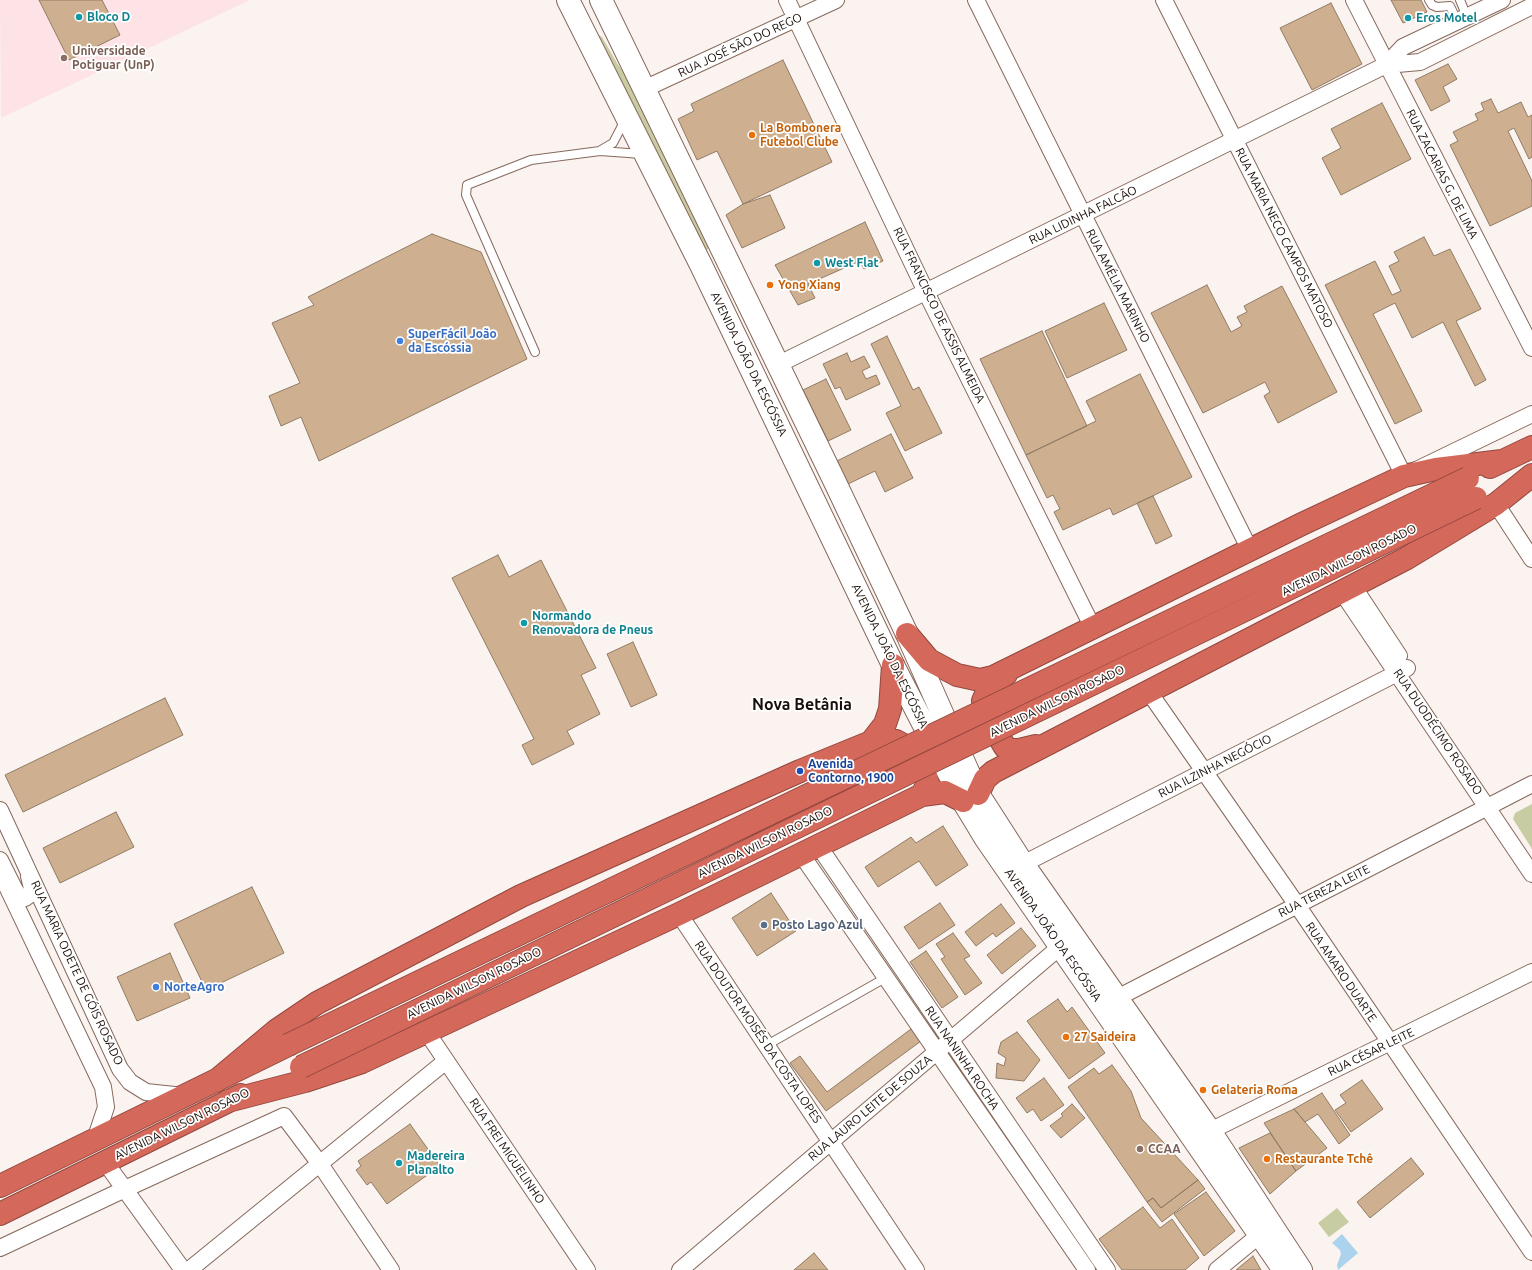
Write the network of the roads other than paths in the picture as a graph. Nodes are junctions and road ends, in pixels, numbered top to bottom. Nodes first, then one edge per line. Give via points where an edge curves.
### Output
1 (568, 0) edge
2 (601, 0) edge
3 (786, 0) edge
4 (836, 0) edge
5 (976, 0) edge
6 (1164, 0) edge
7 (1354, 0) edge
8 (1429, 0) edge
9 (1460, 0) edge
10 (1502, 0) edge
11 (1532, 6) edge
12 (796, 20) junction
13 (1458, 21) junction
14 (583, 30) junction
15 (1460, 41) junction
16 (1386, 64) junction
17 (634, 69) junction
18 (644, 89) junction
19 (626, 118) junction
20 (1235, 140) junction
21 (600, 151) junction
22 (647, 155) junction
23 (1083, 215) junction
24 (701, 265) junction
25 (926, 292) junction
26 (759, 324) junction
27 (1532, 348) edge
28 (535, 352) dead end
29 (779, 364) junction
30 (769, 406) junction
31 (1532, 414) edge
32 (1532, 447) edge
33 (1502, 461) junction
34 (1532, 474) edge
35 (1404, 476) junction
36 (833, 478) junction
37 (1486, 501) junction
38 (1250, 550) junction
39 (1532, 558) edge
40 (1347, 589) junction
41 (1093, 628) junction
42 (907, 634) junction
43 (894, 665) junction
44 (1018, 665) junction
45 (1402, 671) junction
46 (1149, 692) junction
47 (871, 742) junction
48 (1051, 742) junction
49 (1205, 772) junction
50 (1532, 784) edge
51 (922, 795) junction
52 (971, 798) junction
53 (1491, 805) junction
54 (0, 810) edge
55 (810, 849) junction
56 (1532, 858) edge
57 (0, 860) edge
58 (24, 860) junction
59 (1023, 864) junction
60 (0, 872) edge
61 (1532, 874) edge
62 (1297, 905) junction
63 (679, 914) junction
64 (1061, 946) junction
65 (1532, 972) edge
66 (887, 977) junction
67 (1117, 998) junction
68 (426, 1032) junction
69 (1389, 1043) junction
70 (767, 1045) junction
71 (944, 1046) junction
72 (446, 1061) junction
73 (216, 1081) junction
74 (185, 1096) junction
75 (228, 1101) junction
76 (1210, 1131) junction
77 (95, 1140) junction
78 (831, 1142) junction
79 (104, 1162) junction
80 (320, 1164) junction
81 (0, 1186) edge
82 (125, 1189) junction
83 (0, 1214) edge
84 (1266, 1230) junction
85 (0, 1248) edge
86 (1532, 1252) edge
87 (183, 1270) edge
88 (189, 1270) edge
89 (391, 1270) edge
90 (587, 1270) edge
91 (680, 1270) edge
92 (916, 1270) edge
93 (1087, 1270) edge
94 (1107, 1270) edge
95 (1217, 1270) edge
96 (1284, 1270) edge
97 (1302, 1270) edge

1 - 14 main road, AVENIDA JOÃO DA ESCÓSSIA
2 - 17 main road, AVENIDA JOÃO DA ESCÓSSIA
3 - 12 street, RUA FRANCISCO DE ASSIS ALMEIDA
4 - 12 street, RUA JOSÉ SÃO DO REGO
5 - 23 street, RUA AMÉLIA MARINHO
6 - 20 street, RUA MARIA NECO CAMPOS MATOSO
7 - 16 street, RUA ZACARIAS G. DE LIMA
8 - 13 lane via 1437,7 1450,6
9 - 13 lane
10 - 13 street, RUA LIDINHA FALCÃO
11 - 15 street, RUA LIDINHA FALCÃO
12 - 18 street, RUA JOSÉ SÃO DO REGO
12 - 25 street, RUA FRANCISCO DE ASSIS ALMEIDA
13 - 15 street
13 - 16 street, RUA LIDINHA FALCÃO via 1403,47
14 - 17 main road via 593,27 602,30 619,58
14 - 19 main road, AVENIDA JOÃO DA ESCÓSSIA
15 - 16 street, RUA LIDINHA FALCÃO via 1420,62
16 - 20 street, RUA LIDINHA FALCÃO
16 - 27 street, RUA ZACARIAS G. DE LIMA
17 - 18 main road, AVENIDA JOÃO DA ESCÓSSIA
18 - 26 main road, AVENIDA JOÃO DA ESCÓSSIA
19 - 21 lane via 613,143
19 - 22 main road, AVENIDA JOÃO DA ESCÓSSIA
20 - 23 street, RUA LIDINHA FALCÃO
20 - 35 street, RUA MARIA NECO CAMPOS MATOSO
21 - 22 lane
21 - 28 lane via 531,160 470,183 466,188 466,195
22 - 24 main road, AVENIDA JOÃO DA ESCÓSSIA
23 - 25 street, RUA LIDINHA FALCÃO
23 - 38 street, RUA AMÉLIA MARINHO
24 - 26 main road via 709,260 719,263 738,297
24 - 30 main road, AVENIDA JOÃO DA ESCÓSSIA
25 - 29 street, RUA LIDINHA FALCÃO
25 - 41 street, RUA FRANCISCO DE ASSIS ALMEIDA
26 - 29 main road, AVENIDA JOÃO DA ESCÓSSIA
29 - 36 main road, AVENIDA JOÃO DA ESCÓSSIA
30 - 36 main road via 791,431 817,484 825,486
30 - 43 main road, AVENIDA JOÃO DA ESCÓSSIA
31 - 35 street
32 - 33 highway, AVENIDA WILSON ROSADO
33 - 35 highway via 1436,468
33 - 73 highway, AVENIDA WILSON ROSADO, bridge
34 - 37 highway, AVENIDA WILSON ROSADO
35 - 38 highway
36 - 42 main road, AVENIDA JOÃO DA ESCÓSSIA
37 - 39 street
37 - 40 highway via 1407,558
37 - 75 highway, AVENIDA WILSON ROSADO, bridge
38 - 41 highway
40 - 45 street, RUA DUODÉCIMO ROSADO
40 - 46 highway
41 - 44 highway
42 - 44 highway via 929,660 957,676 980,680
42 - 52 main road, AVENIDA JOÃO DA ESCÓSSIA
43 - 47 highway via 890,709 885,724
43 - 52 main road, AVENIDA JOÃO DA ESCÓSSIA
44 - 48 highway via 989,688 983,701 986,715 1005,747 1011,750
45 - 49 street, RUA ILZINHA NEGÓCIO
45 - 53 street, RUA DUODÉCIMO ROSADO
46 - 48 highway
46 - 49 street, RUA AMARO DUARTE
47 - 51 highway via 886,739 903,743 911,749 922,763 928,783
47 - 73 highway via 800,771 521,896 317,1003 277,1030
48 - 52 highway via 993,772
49 - 59 street, RUA ILZINHA NEGÓCIO
49 - 62 street, RUA AMARO DUARTE
50 - 53 street, RUA TEREZA LEITE
51 - 52 highway via 945,792
51 - 55 highway
52 - 59 main road, AVENIDA JOÃO DA ESCÓSSIA
52 - 64 main road, AVENIDA JOÃO DA ESCÓSSIA via 986,839
53 - 56 street, RUA DUODÉCIMO ROSADO
53 - 61 street, RUA DUODÉCIMO ROSADO
53 - 62 street, RUA TEREZA LEITE
54 - 58 street, RUA MARIA ODETE DE GÓIS ROSADO
55 - 63 highway
55 - 66 street, RUA NANINHA ROCHA
55 - 71 street, RUA NANINHA ROCHA
57 - 58 street via 15,890 21,898 26,898 32,892
58 - 74 street, RUA MARIA ODETE DE GÓIS ROSADO via 125,1076 146,1092
59 - 67 main road, AVENIDA JOÃO DA ESCÓSSIA
60 - 77 street, RUA MARIA ODETE DE GÓIS ROSADO via 103,1087 106,1101 104,1115
62 - 67 street, RUA TEREZA LEITE
62 - 69 street, RUA AMARO DUARTE
63 - 68 highway
63 - 70 street, RUA DOUTOR MOISÉS DA COSTA LOPES
64 - 71 street, RUA LAURO LEITE DE SOUZA
64 - 84 main road, AVENIDA JOÃO DA ESCÓSSIA
65 - 69 street, RUA CÉSAR LEITE
66 - 70 lane
66 - 71 street, RUA NANINHA ROCHA
67 - 76 main road, AVENIDA JOÃO DA ESCÓSSIA
68 - 72 street, RUA FREI MIGUELINHO
68 - 75 highway via 362,1062
69 - 76 street, RUA CÉSAR LEITE
69 - 86 street, RUA AMARO DUARTE
70 - 78 street, RUA DOUTOR MOISÉS DA COSTA LOPES
71 - 78 street, RUA LAURO LEITE DE SOUZA
71 - 93 street, RUA NANINHA ROCHA
71 - 94 street, RUA NANINHA ROCHA
72 - 80 street
72 - 90 street, RUA FREI MIGUELINHO
73 - 74 highway, AVENIDA WILSON ROSADO
74 - 77 highway, AVENIDA WILSON ROSADO
75 - 79 highway, AVENIDA WILSON ROSADO
76 - 84 main road, AVENIDA JOÃO DA ESCÓSSIA
77 - 81 highway, AVENIDA WILSON ROSADO
78 - 91 street, RUA LAURO LEITE DE SOUZA
78 - 92 street, RUA DOUTOR MOISÉS DA COSTA LOPES
79 - 82 street
79 - 83 highway, AVENIDA WILSON ROSADO
80 - 82 street via 284,1116
80 - 88 street
80 - 89 street
82 - 85 street
82 - 87 street
84 - 95 street
84 - 96 main road, AVENIDA JOÃO DA ESCÓSSIA
84 - 97 main road, AVENIDA JOÃO DA ESCÓSSIA

